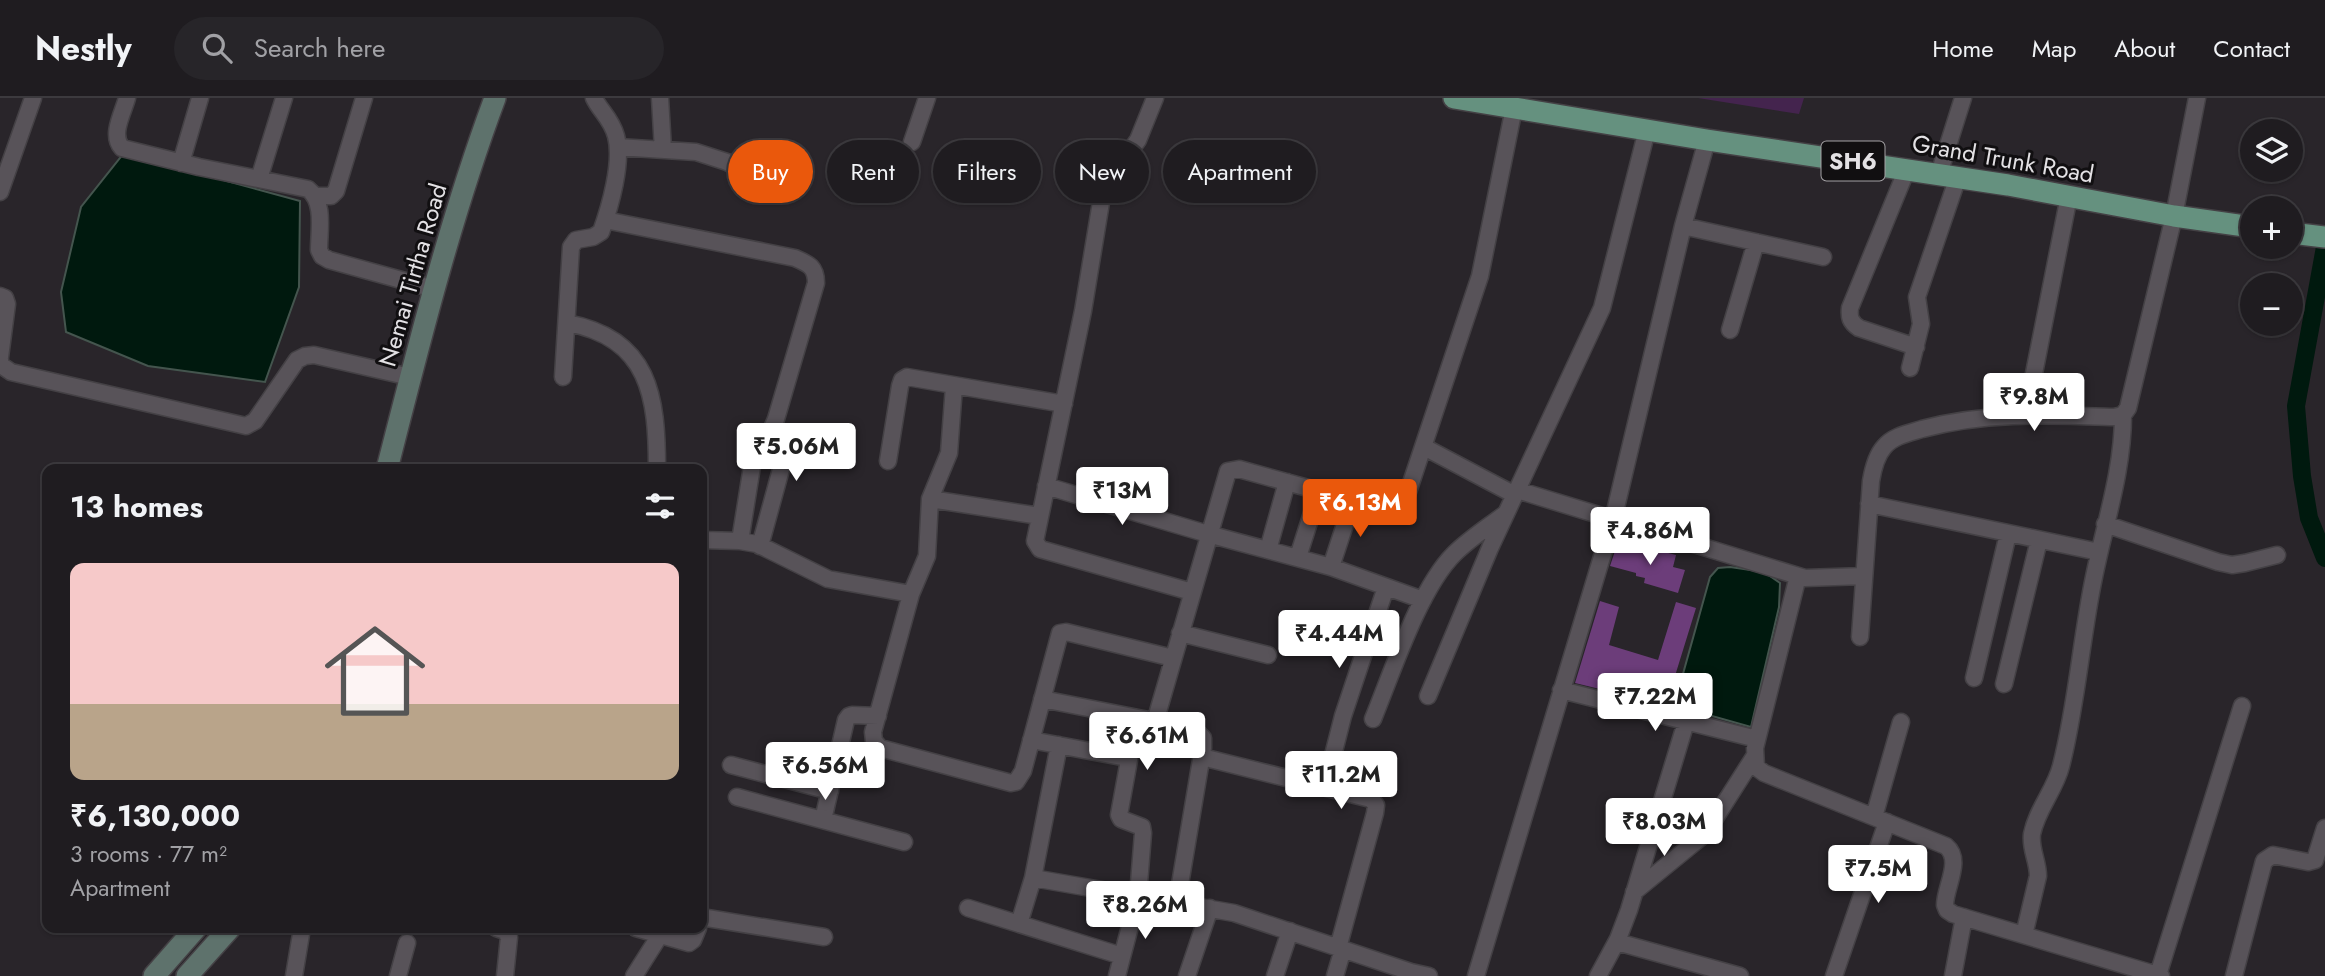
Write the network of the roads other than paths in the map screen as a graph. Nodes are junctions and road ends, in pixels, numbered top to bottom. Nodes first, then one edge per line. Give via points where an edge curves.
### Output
1 (33, 98) edge
2 (127, 98) edge
3 (200, 98) edge
4 (284, 98) edge
5 (364, 98) edge
6 (495, 98) edge
7 (594, 98) edge
8 (660, 98) edge
9 (927, 98) edge
10 (1155, 98) edge
11 (1454, 98) edge
12 (1963, 98) edge
13 (2197, 98) edge
14 (1542, 105) edge
15 (1514, 108) junction
16 (1647, 130) junction
17 (913, 140) edge
18 (1707, 140) junction
19 (618, 147) junction
20 (663, 149) junction
21 (181, 163) junction
22 (728, 164) edge
23 (1908, 169) junction
24 (1948, 176) junction
25 (259, 179) junction
26 (0, 192) edge
27 (316, 196) junction
28 (2069, 196) junction
29 (2174, 216) junction
30 (605, 220) junction
31 (2240, 225) edge
32 (1683, 226) junction
33 (2303, 234) edge
34 (2325, 237) edge
35 (1756, 242) junction
36 (1823, 257) dead end
37 (434, 289) junction
38 (0, 296) edge
39 (567, 323) junction
40 (1730, 330) dead end
41 (1916, 347) junction
42 (0, 359) edge
43 (1910, 368) dead end
44 (410, 377) junction
45 (563, 377) dead end
46 (954, 386) junction
47 (1064, 404) junction
48 (2025, 414) junction
49 (2123, 415) junction
50 (767, 440) junction
51 (1424, 447) junction
52 (753, 460) junction
53 (888, 460) dead end
54 (388, 464) edge
55 (657, 464) edge
56 (780, 471) junction
57 (1287, 482) junction
58 (1046, 486) junction
59 (1319, 491) junction
60 (1516, 492) junction
61 (930, 499) junction
62 (1353, 500) junction
63 (1869, 504) junction
64 (1507, 512) junction
65 (1040, 516) junction
66 (1613, 520) junction
67 (2105, 524) junction
68 (1208, 534) junction
69 (2008, 534) junction
70 (707, 540) edge
71 (2039, 540) junction
72 (740, 541) junction
73 (760, 545) junction
74 (1268, 550) junction
75 (2099, 552) junction
76 (2277, 555) dead end
77 (1298, 557) junction
78 (1331, 567) junction
79 (1798, 576) junction
80 (1864, 576) junction
81 (1386, 587) junction
82 (1192, 592) junction
83 (911, 594) junction
84 (1423, 600) junction
85 (1180, 634) junction
86 (1860, 637) dead end
87 (1268, 655) dead end
88 (1173, 658) junction
89 (1974, 678) dead end
90 (2004, 684) dead end
91 (1562, 691) junction
92 (1428, 696) dead end
93 (1042, 699) junction
94 (2242, 706) dead end
95 (878, 716) junction
96 (1373, 719) dead end
97 (1155, 722) junction
98 (1686, 722) junction
99 (1901, 722) dead end
100 (1757, 739) junction
101 (1031, 740) junction
102 (1059, 745) junction
103 (1202, 757) junction
104 (1754, 757) junction
105 (1331, 763) dead end
106 (731, 765) dead end
107 (830, 791) junction
108 (737, 797) dead end
109 (822, 820) junction
110 (1880, 820) junction
111 (2325, 828) edge
112 (904, 842) dead end
113 (1033, 878) junction
114 (1634, 892) junction
115 (1138, 896) junction
116 (1177, 902) junction
117 (968, 908) dead end
118 (1210, 908) junction
119 (1964, 917) junction
120 (707, 918) edge
121 (1019, 924) junction
122 (1290, 931) junction
123 (192, 933) edge
124 (226, 933) edge
125 (301, 933) edge
126 (505, 933) edge
127 (653, 933) edge
128 (696, 933) edge
129 (660, 935) junction
130 (2024, 935) junction
131 (824, 937) dead end
132 (1616, 942) junction
133 (407, 943) dead end
134 (1340, 948) junction
135 (1122, 956) junction
136 (1700, 971) edge
137 (2136, 973) edge
138 (1410, 974) edge
139 (154, 976) edge
140 (187, 976) edge
141 (294, 976) edge
142 (398, 976) edge
143 (505, 976) edge
144 (634, 976) edge
145 (1117, 976) edge
146 (1187, 976) edge
147 (1275, 976) edge
148 (1335, 976) edge
149 (1429, 976) edge
150 (1476, 976) edge
151 (1598, 976) edge
152 (1740, 976) edge
153 (1834, 976) edge
154 (1953, 976) edge
155 (2160, 976) edge
156 (2234, 976) edge

1 - 26 street
2 - 21 street via 116,135 119,146
3 - 21 street
4 - 25 street
5 - 27 street via 336,191 331,196
6 - 37 street, Nemai Tirtha Road
7 - 19 street via 608,117
8 - 20 street
9 - 17 street
10 - 47 street via 1138,140 1102,196
11 - 15 main road, Grand Trunk Road / SH6
12 - 24 street
13 - 29 street
14 - 15 main road, Grand Trunk Road / SH6
14 - 16 main road, Grand Trunk Road / SH6
15 - 51 street via 1480,276
16 - 18 main road, Grand Trunk Road / SH6
16 - 60 street via 1602,308
18 - 23 main road, Grand Trunk Road / SH6
18 - 32 street
19 - 20 street
19 - 30 street
20 - 22 street via 709,155
21 - 25 street
23 - 24 main road, Grand Trunk Road / SH6
23 - 41 street via 1849,316 1859,328
24 - 28 main road, Grand Trunk Road / SH6
24 - 41 street via 1917,297 1921,324
25 - 27 street via 308,189
27 - 37 street via 322,256
28 - 29 main road, Grand Trunk Road / SH6
28 - 48 street
29 - 31 main road, Grand Trunk Road / SH6
29 - 49 street via 2133,397
30 - 39 street via 601,232 576,240 571,247
30 - 50 street via 795,258 816,271
32 - 35 street
32 - 66 street
33 - 34 main road
35 - 36 street
35 - 40 street
37 - 44 street, Nemai Tirtha Road
38 - 42 street via 7,304
39 - 45 street
39 - 55 street via 603,332 645,376 656,417
41 - 43 street
42 - 44 street via 11,372 246,426 255,421 297,360 305,356
44 - 54 street, Nemai Tirtha Road
46 - 47 street
46 - 53 street via 914,377 902,380
46 - 61 street via 949,453
47 - 58 street
48 - 49 street
48 - 63 street via 1956,421 1896,438 1875,462
49 - 67 street via 2123,446
50 - 52 street
50 - 56 street via 782,454
51 - 60 street
51 - 62 street via 1402,507 1388,510
52 - 56 street
52 - 72 street
56 - 73 street
57 - 59 street
57 - 68 street via 1239,469 1228,471
57 - 74 street
58 - 65 street
58 - 68 street
59 - 62 street
59 - 77 street
60 - 64 street
60 - 66 street
61 - 65 street
61 - 83 street via 929,548
62 - 78 street
63 - 69 street
63 - 80 street
64 - 84 street via 1453,555
64 - 92 street
65 - 82 street via 1035,541 1040,549
66 - 79 street
66 - 91 street
67 - 75 street
67 - 76 street via 2232,565
68 - 74 street
68 - 82 street
69 - 71 street
69 - 89 street
70 - 72 street
71 - 75 street
71 - 90 street
72 - 73 street
73 - 83 street via 828,579
74 - 77 street
75 - 130 street via 2061,766 2032,835 2038,876
77 - 78 street
78 - 81 street
79 - 80 street
79 - 100 street
80 - 86 street
81 - 84 street
81 - 105 street
82 - 85 street
83 - 95 street
84 - 96 street
85 - 87 street
85 - 88 street
88 - 93 street via 1060,633
88 - 97 street
91 - 98 street
91 - 150 street
93 - 97 street
93 - 101 street
94 - 155 street
95 - 101 street via 873,732 880,748 1011,783 1021,778
95 - 107 street via 849,716
97 - 103 street via 1196,731 1203,738
98 - 100 street
98 - 114 street
99 - 110 street
100 - 104 street
101 - 102 street
102 - 113 street
102 - 115 street via 1129,760 1119,815 1142,827
103 - 116 street
103 - 134 street via 1371,799 1376,805
104 - 110 street via 1764,773
104 - 114 street via 1704,834
106 - 107 street
107 - 109 street
108 - 109 street
109 - 112 street
110 - 119 street via 1951,850 1954,861 1945,905
110 - 153 street
111 - 156 street via 2315,860 2273,855 2264,860
113 - 115 street
113 - 121 street
114 - 132 street
115 - 116 street
115 - 135 street
116 - 118 street
117 - 121 street
118 - 122 street
118 - 146 street
119 - 130 street
119 - 154 street
120 - 131 street
121 - 135 street
122 - 134 street
122 - 147 street
123 - 139 street
124 - 140 street
125 - 141 street
126 - 143 street
127 - 129 street
128 - 129 street via 689,943
129 - 144 street
130 - 137 street
132 - 136 street
132 - 151 street
133 - 142 street
134 - 138 street
134 - 148 street
135 - 145 street
136 - 152 street
137 - 155 street
138 - 149 street

